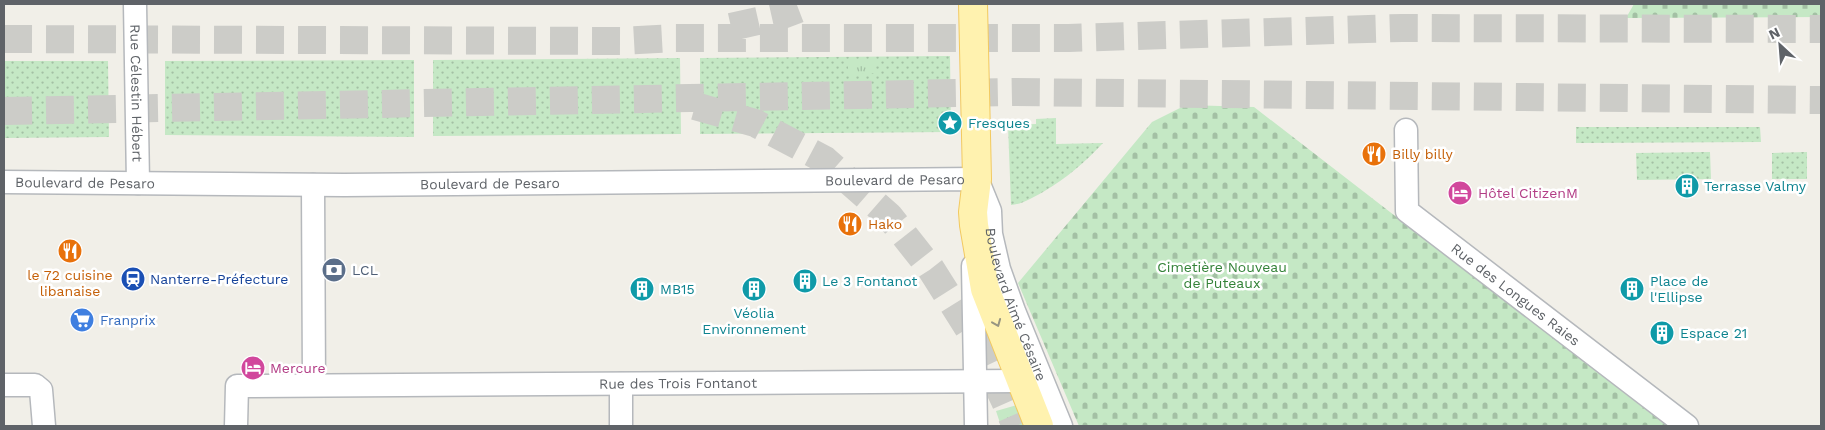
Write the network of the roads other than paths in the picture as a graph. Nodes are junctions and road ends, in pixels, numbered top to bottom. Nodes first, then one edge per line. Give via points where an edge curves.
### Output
1 (135, 4) edge
2 (973, 4) edge
3 (1406, 130) dead end
4 (977, 179) junction
5 (4, 182) edge
6 (138, 183) junction
7 (312, 185) junction
8 (974, 225) junction
9 (974, 381) junction
10 (1031, 381) junction
11 (621, 384) junction
12 (4, 385) edge
13 (314, 385) junction
14 (44, 426) edge
15 (236, 426) edge
16 (621, 426) edge
17 (976, 426) edge
18 (1039, 426) edge
19 (1061, 426) edge
20 (1687, 426) edge

1 - 6 street, Rue Célestin Hébert
2 - 4 main road, Boulevard Aimé Césaire
3 - 20 street, Rue des Longues Raies via 1407,211
4 - 7 street, Boulevard de Pesaro
4 - 8 main road, Boulevard Aimé Césaire
4 - 10 street, Boulevard Aimé Césaire via 990,211 991,234
5 - 6 street, Boulevard de Pesaro
6 - 7 street, Boulevard de Pesaro
7 - 13 street
8 - 9 street
8 -> 10 main road, Boulevard Aimé Césaire via 985,289
9 - 10 street, Rue des Trois Fontanot
9 - 11 street, Rue des Trois Fontanot
9 - 17 street
10 - 18 main road, Boulevard Aimé Césaire
10 - 19 street, Boulevard Aimé Césaire
11 - 13 street, Rue des Trois Fontanot
11 - 16 street
12 - 14 street via 35,385 42,390
13 - 15 street, Rue des Trois Fontanot via 237,386

